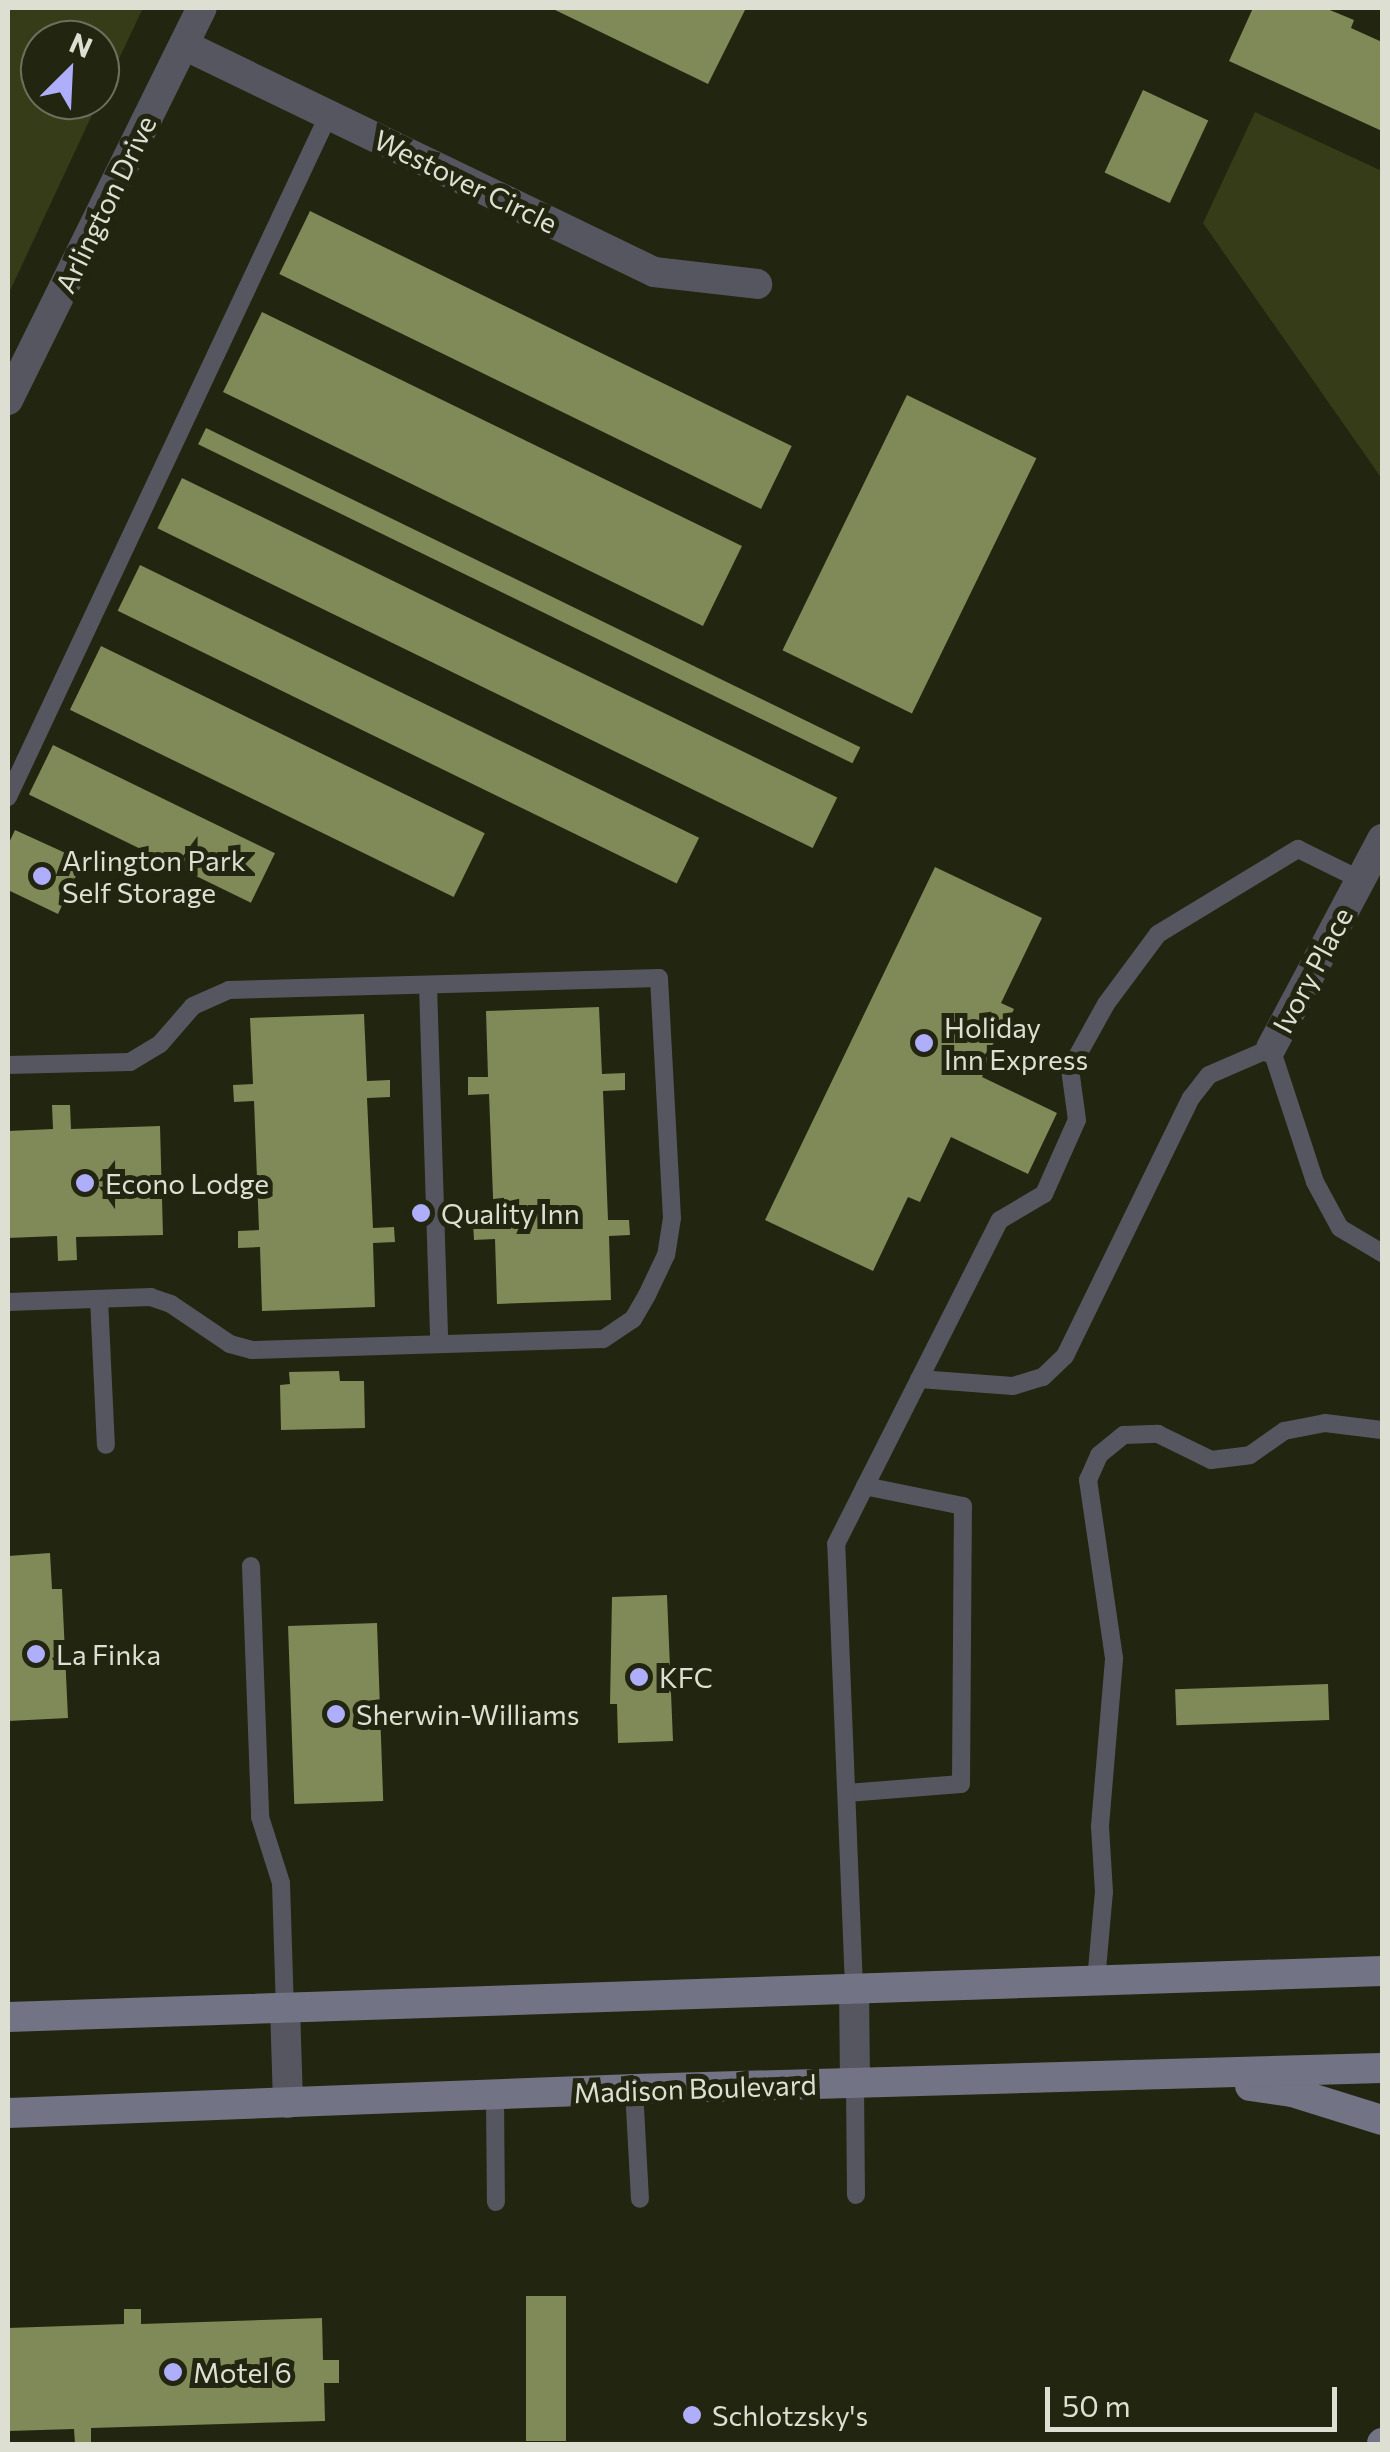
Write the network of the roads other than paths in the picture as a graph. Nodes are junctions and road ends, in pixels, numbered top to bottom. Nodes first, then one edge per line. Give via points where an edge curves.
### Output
1 (202, 8) edge
2 (184, 45) junction
3 (329, 114) junction
4 (757, 284) dead end
5 (8, 400) edge
6 (8, 797) edge
7 (1373, 863) edge
8 (428, 985) junction
9 (1271, 1048) junction
10 (8, 1066) edge
11 (1382, 1253) edge
12 (100, 1299) junction
13 (8, 1302) edge
14 (439, 1344) junction
15 (919, 1379) junction
16 (1382, 1430) edge
17 (106, 1445) dead end
18 (865, 1486) junction
19 (250, 1566) dead end
20 (846, 1793) junction
21 (1382, 1972) edge
22 (1096, 1981) junction
23 (854, 1987) junction
24 (285, 2006) junction
25 (8, 2017) edge
26 (1382, 2068) edge
27 (1173, 2074) junction
28 (855, 2082) junction
29 (634, 2089) junction
30 (495, 2097) junction
31 (288, 2103) junction
32 (8, 2114) edge
33 (1382, 2120) edge
34 (856, 2194) dead end
35 (640, 2199) dead end
36 (496, 2202) dead end

1 - 2 street, Arlington Drive
2 - 3 street, Westover Circle
2 - 5 street, Arlington Drive
3 - 4 street, Westover Circle via 654,272
3 - 6 lane
7 - 9 street, Ivory Place
7 - 15 lane via 1298,850 1158,934 1106,1004 1070,1069 1077,1120 1044,1194 1000,1220
8 - 10 lane via 229,990 193,1006 160,1044 130,1062
8 - 14 lane
8 - 14 lane via 660,978 672,1218 666,1255 633,1319 619,1332 603,1339
9 - 11 lane via 1315,1182 1340,1228
9 - 15 lane via 1209,1074 1191,1098 1065,1356 1043,1377 1013,1386
12 - 13 lane
12 - 14 lane via 162,1300 230,1344 252,1350
12 - 17 lane
15 - 18 lane
16 - 22 lane via 1326,1423 1284,1431 1250,1456 1211,1460 1158,1434 1124,1435 1099,1455 1088,1480 1114,1658
18 - 20 lane via 836,1544
18 - 20 lane via 963,1506 962,1784
19 - 24 lane via 260,1817 280,1883
20 - 23 lane
21 - 22 main road
22 - 23 main road
23 - 24 main road
23 - 28 street
24 - 25 main road
24 - 31 street
26 - 27 main road, Madison Boulevard
27 - 28 main road, Madison Boulevard
27 - 33 main road via 1292,2092
28 - 29 main road, Madison Boulevard
28 - 34 lane
29 - 30 main road, Madison Boulevard
29 - 35 lane
30 - 31 main road, Madison Boulevard
30 - 36 lane
31 - 32 main road, Madison Boulevard

